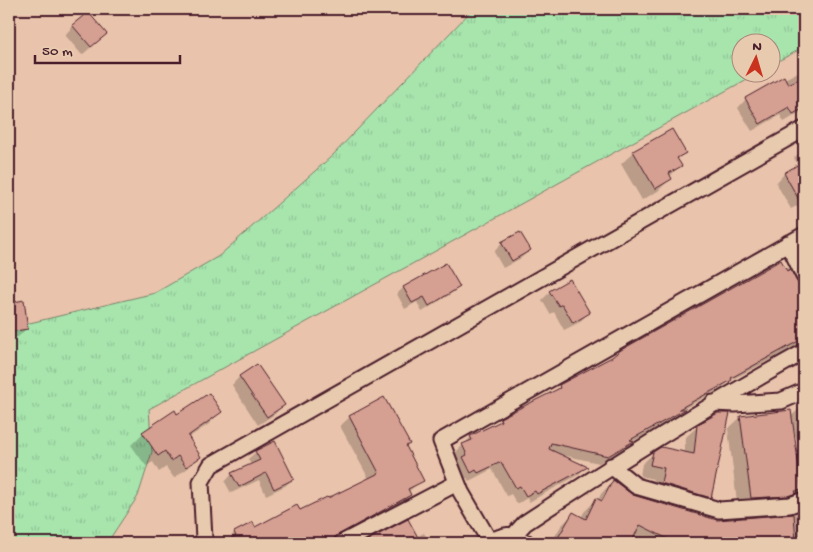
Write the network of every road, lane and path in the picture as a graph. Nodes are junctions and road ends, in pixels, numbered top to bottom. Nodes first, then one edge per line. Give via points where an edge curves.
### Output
1 (804, 129) edge
2 (804, 235) edge
3 (788, 243) junction
4 (804, 276) edge
5 (804, 352) edge
6 (804, 391) edge
7 (713, 403) junction
8 (611, 466) junction
9 (457, 482) junction
10 (804, 500) edge
11 (514, 535) junction
12 (488, 542) edge
13 (207, 543) edge
14 (342, 543) edge
15 (527, 543) edge

1 - 13 street via 211,465 201,482 204,539
2 - 3 street
3 - 4 street
3 - 9 street via 441,441
5 - 7 street
6 - 7 street via 781,401
7 - 8 street
8 - 10 street via 636,486 718,510 790,505
8 - 11 street via 525,524
9 - 12 street
9 - 14 street
11 - 12 street
11 - 15 street

